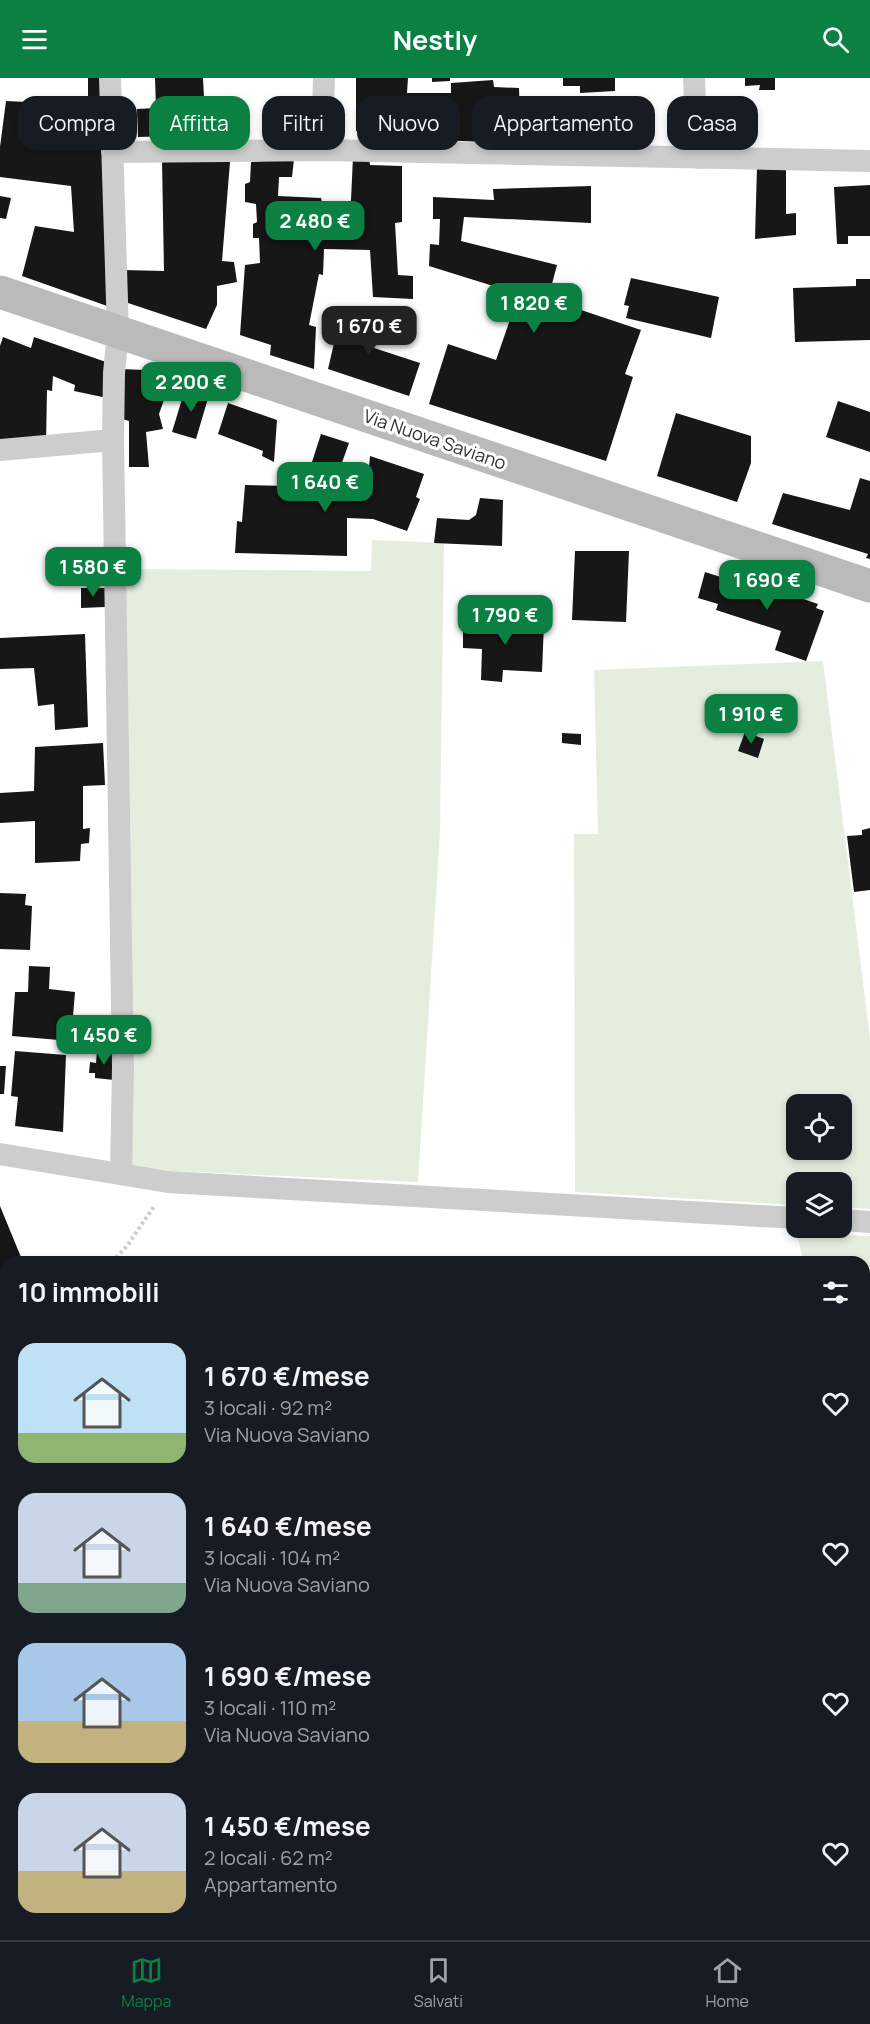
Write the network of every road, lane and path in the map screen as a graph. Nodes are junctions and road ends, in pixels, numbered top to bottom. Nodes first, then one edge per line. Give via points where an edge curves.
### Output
1 (110, 78) edge
2 (324, 78) edge
3 (694, 78) edge
4 (324, 96) edge
5 (322, 150) joint
6 (112, 152) junction
7 (697, 158) junction
8 (870, 161) edge
9 (0, 292) edge
10 (118, 332) junction
11 (113, 440) junction
12 (0, 450) edge
13 (870, 586) edge
14 (0, 1154) edge
15 (121, 1174) junction
16 (168, 1182) junction
17 (786, 1217) edge
18 (852, 1221) edge
19 (870, 1222) edge
20 (118, 1256) edge

1 - 6 street
2 - 4 street
3 - 7 street
5 - 6 street
5 - 7 street
6 - 10 street
7 - 8 street
9 - 10 main road, Via Nuova Saviano
10 - 11 street
10 - 13 main road, Via Nuova Saviano
11 - 12 street
11 - 15 street via 123,1067
14 - 15 street
15 - 16 street
16 - 17 street
16 - 20 path
18 - 19 street

